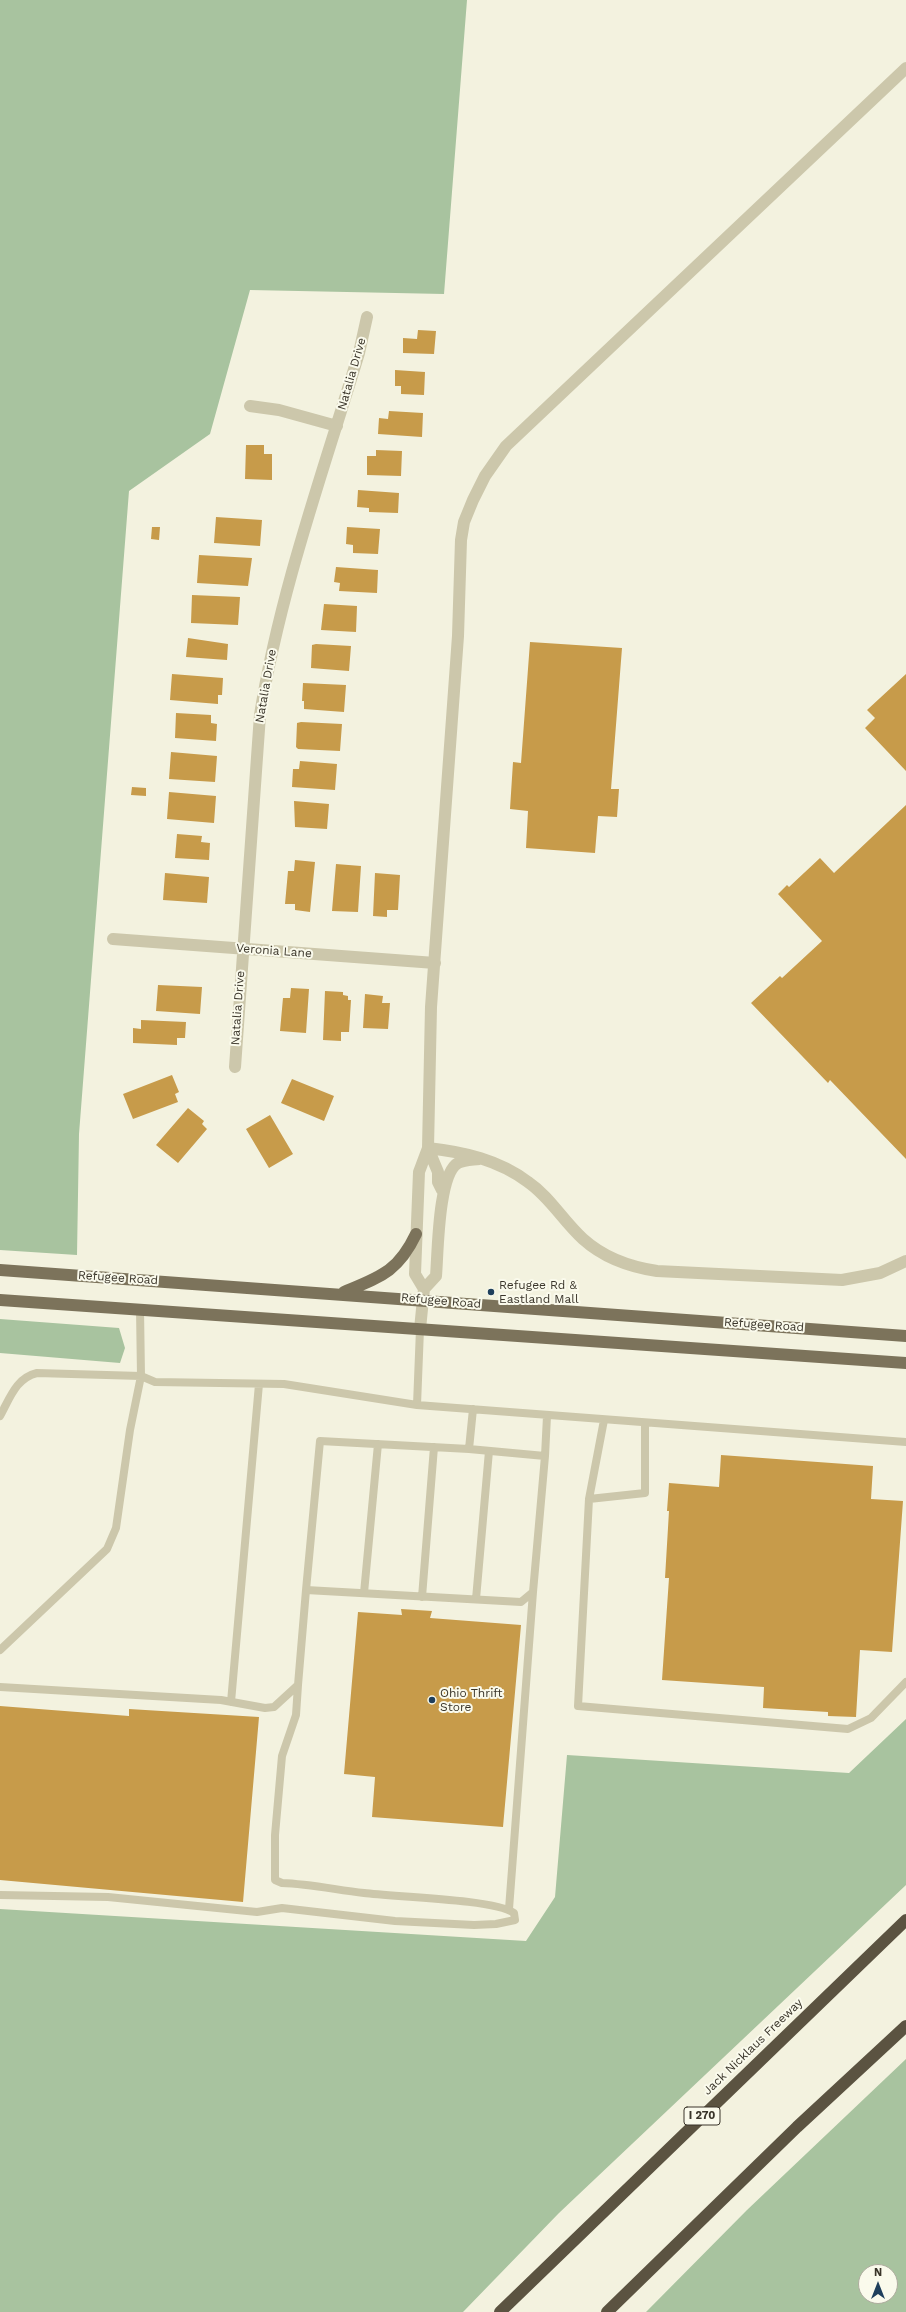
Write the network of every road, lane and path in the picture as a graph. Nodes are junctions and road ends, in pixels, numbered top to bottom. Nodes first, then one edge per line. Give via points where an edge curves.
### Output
1 (906, 68) edge
2 (367, 317) dead end
3 (250, 406) dead end
4 (337, 426) junction
5 (113, 939) dead end
6 (242, 948) junction
7 (435, 963) junction
8 (235, 1067) dead end
9 (428, 1148) junction
10 (482, 1158) junction
11 (442, 1190) junction
12 (416, 1234) junction
13 (906, 1261) edge
14 (0, 1270) edge
15 (341, 1294) junction
16 (423, 1294) junction
17 (0, 1300) edge
18 (140, 1309) junction
19 (420, 1329) junction
20 (906, 1336) edge
21 (906, 1363) edge
22 (140, 1376) junction
23 (259, 1384) junction
24 (417, 1405) junction
25 (474, 1409) junction
26 (0, 1416) edge
27 (547, 1416) junction
28 (604, 1420) junction
29 (645, 1423) junction
30 (906, 1442) edge
31 (378, 1444) junction
32 (434, 1447) junction
33 (469, 1449) junction
34 (489, 1451) junction
35 (545, 1456) junction
36 (589, 1498) junction
37 (306, 1590) junction
38 (532, 1592) junction
39 (364, 1593) junction
40 (422, 1597) junction
41 (476, 1600) junction
42 (0, 1650) edge
43 (906, 1682) edge
44 (298, 1685) junction
45 (0, 1687) edge
46 (231, 1702) junction
47 (0, 1895) edge
48 (509, 1909) junction
49 (906, 1920) edge
50 (906, 2026) edge
51 (500, 2312) edge
52 (607, 2312) edge

1 - 7 street via 509,442 481,484 470,507 460,540 458,636
2 - 4 street, Natalia Drive
3 - 4 street via 279,410
4 - 6 street, Natalia Drive via 277,623 266,673 260,715
5 - 6 street, Veronia Lane
6 - 7 street, Veronia Lane
6 - 8 street, Natalia Drive
7 - 9 street via 430,1021
9 - 10 street
9 - 11 street
9 - 12 street via 419,1172
10 - 11 street via 464,1161 454,1166
10 - 13 street via 528,1182 596,1249 636,1267 662,1271 842,1280 880,1273
11 - 16 street via 436,1276
12 - 15 main road via 400,1263 376,1279
12 - 16 street via 415,1274
14 - 15 main road, Refugee Road
15 - 16 main road, Refugee Road
16 - 19 street
16 - 20 main road, Refugee Road
17 - 18 main road
18 - 19 main road
18 - 22 lane
19 - 21 main road
19 - 24 lane
22 - 23 lane via 155,1382
22 - 26 lane via 37,1373 29,1375 20,1380
22 - 42 lane via 116,1528 107,1549
23 - 24 lane via 284,1384
23 - 46 lane
24 - 25 lane
25 - 27 lane
25 - 33 lane
27 - 28 lane
27 - 35 lane
28 - 29 lane
28 - 36 lane
29 - 30 lane
29 - 36 lane via 645,1493
31 - 32 lane
31 - 37 lane via 320,1441
31 - 39 lane
32 - 33 lane
32 - 40 lane
33 - 34 lane
34 - 35 lane
34 - 41 lane
35 - 38 lane
36 - 43 lane via 578,1706 848,1729 871,1718
37 - 39 lane
37 - 44 lane
38 - 41 lane via 521,1602
38 - 48 lane
39 - 40 lane
40 - 41 lane
44 - 46 lane via 274,1707 265,1708
44 - 48 lane via 296,1715 282,1756 275,1835 275,1880 365,1893 488,1904
45 - 46 lane
47 - 48 lane via 108,1897 257,1912 282,1908 395,1921 474,1925 515,1920 514,1913
49 - 51 highway, Jack Nicklaus Freeway / I 270
50 - 52 highway via 797,2127

